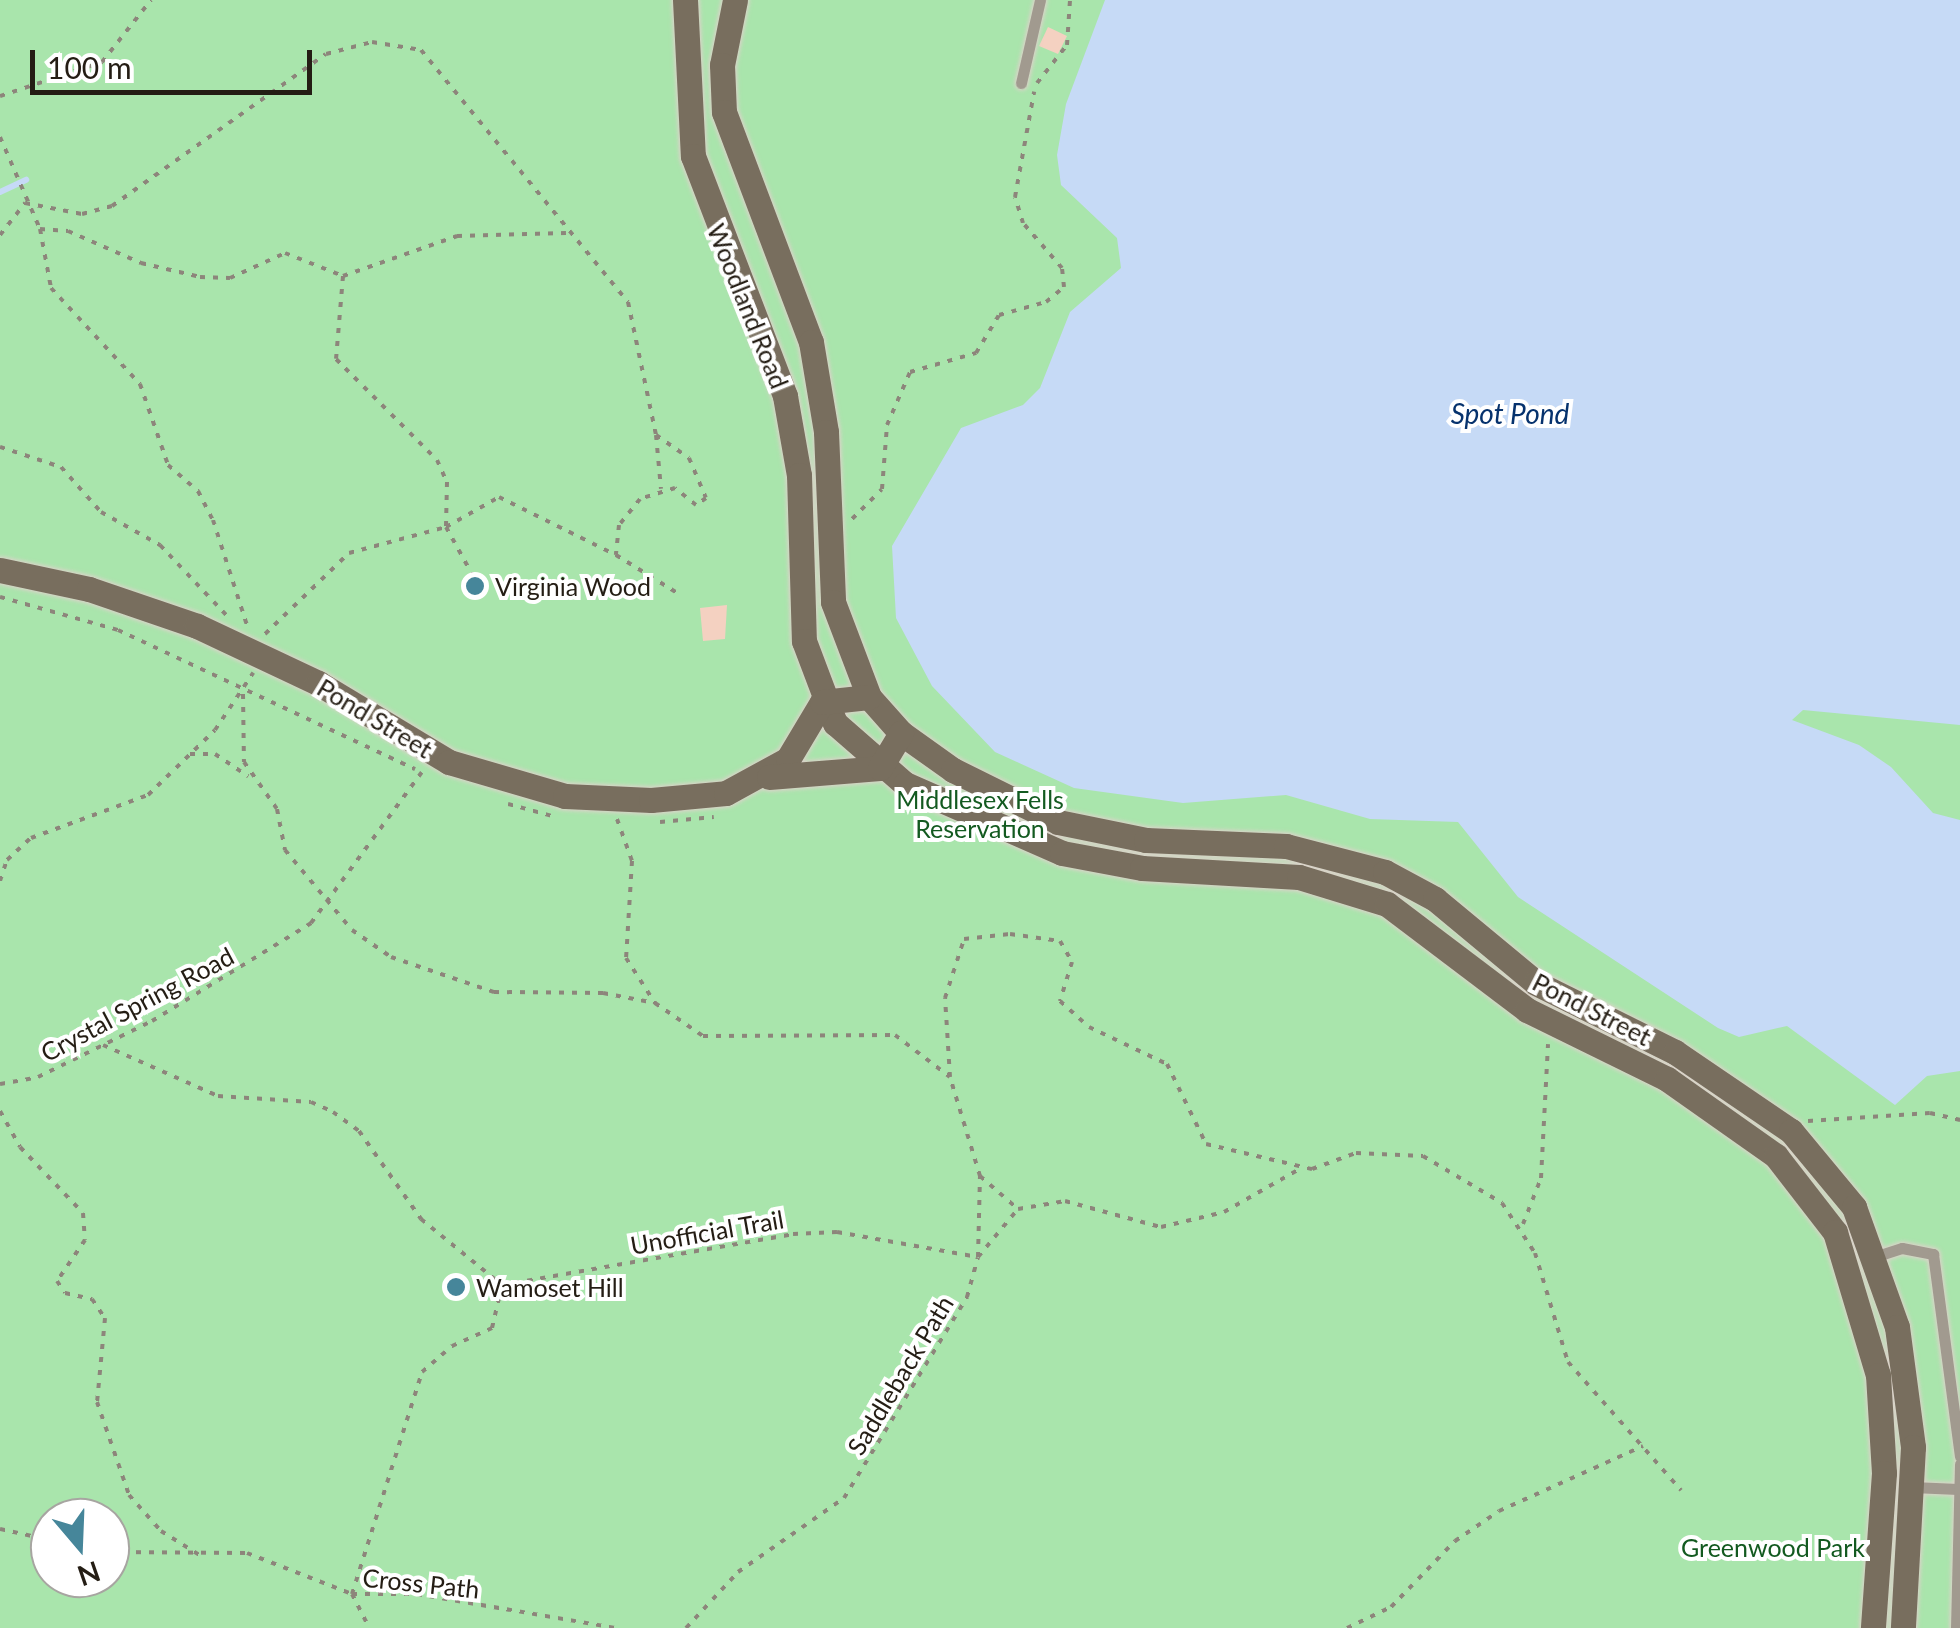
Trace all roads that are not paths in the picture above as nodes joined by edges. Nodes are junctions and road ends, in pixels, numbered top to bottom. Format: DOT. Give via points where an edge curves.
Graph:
graph roads {
  1 [pos="684,0"];
  2 [pos="735,0"];
  3 [pos="1040,0"];
  4 [pos="1022,83"];
  5 [pos="0,570"];
  6 [pos="870,696"];
  7 [pos="822,702"];
  8 [pos="901,733"];
  9 [pos="880,768"];
  10 [pos="759,779"];
  11 [pos="1876,1256"];
  12 [pos="1960,1456"];
  13 [pos="1960,1464"];
  14 [pos="1912,1486"];
  15 [pos="1958,1489"];
  16 [pos="1873,1628"];
  17 [pos="1903,1628"];
  18 [pos="1956,1628"];
  1 -- 7 [label="main road, Woodland Road" via="683,83 696,167 769,344 792,426 804,641"];
  2 -- 6 [label="main road, Woodland Road" via="722,65 724,112 812,342 826,432 836,617"];
  3 -- 4 [label="lane"];
  5 -- 10 [label="main road, Pond Street" via="120,598 248,648 434,754 513,786 586,798 699,798"];
  6 -- 7 [label="main road"];
  6 -- 8 [label="main road, Pond Street"];
  7 -- 9 [label="main road, Woodland Road"];
  7 -- 10 [label="main road, Pond Street" via="794,754"];
  8 -- 9 [label="main road"];
  8 -- 11 [label="main road, Pond Street" via="996,796 1068,825 1146,840 1286,846 1386,872 1435,900 1536,983 1675,1052 1791,1131 1841,1186"];
  9 -- 10 [label="main road, Pond Street"];
  9 -- 16 [label="main road, Pond Street" via="1013,836 1079,858 1277,874 1356,891 1425,927 1551,1025 1667,1079 1737,1124 1798,1178 1836,1232 1880,1394 1884,1473"];
  11 -- 12 [label="lane" via="1902,1248 1933,1254"];
  11 -- 14 [label="main road, Pond Street" via="1908,1383"];
  13 -- 15 [label="lane"];
  14 -- 15 [label="lane"];
  14 -- 17 [label="main road, Pond Street"];
  15 -- 18 [label="lane"];
}
